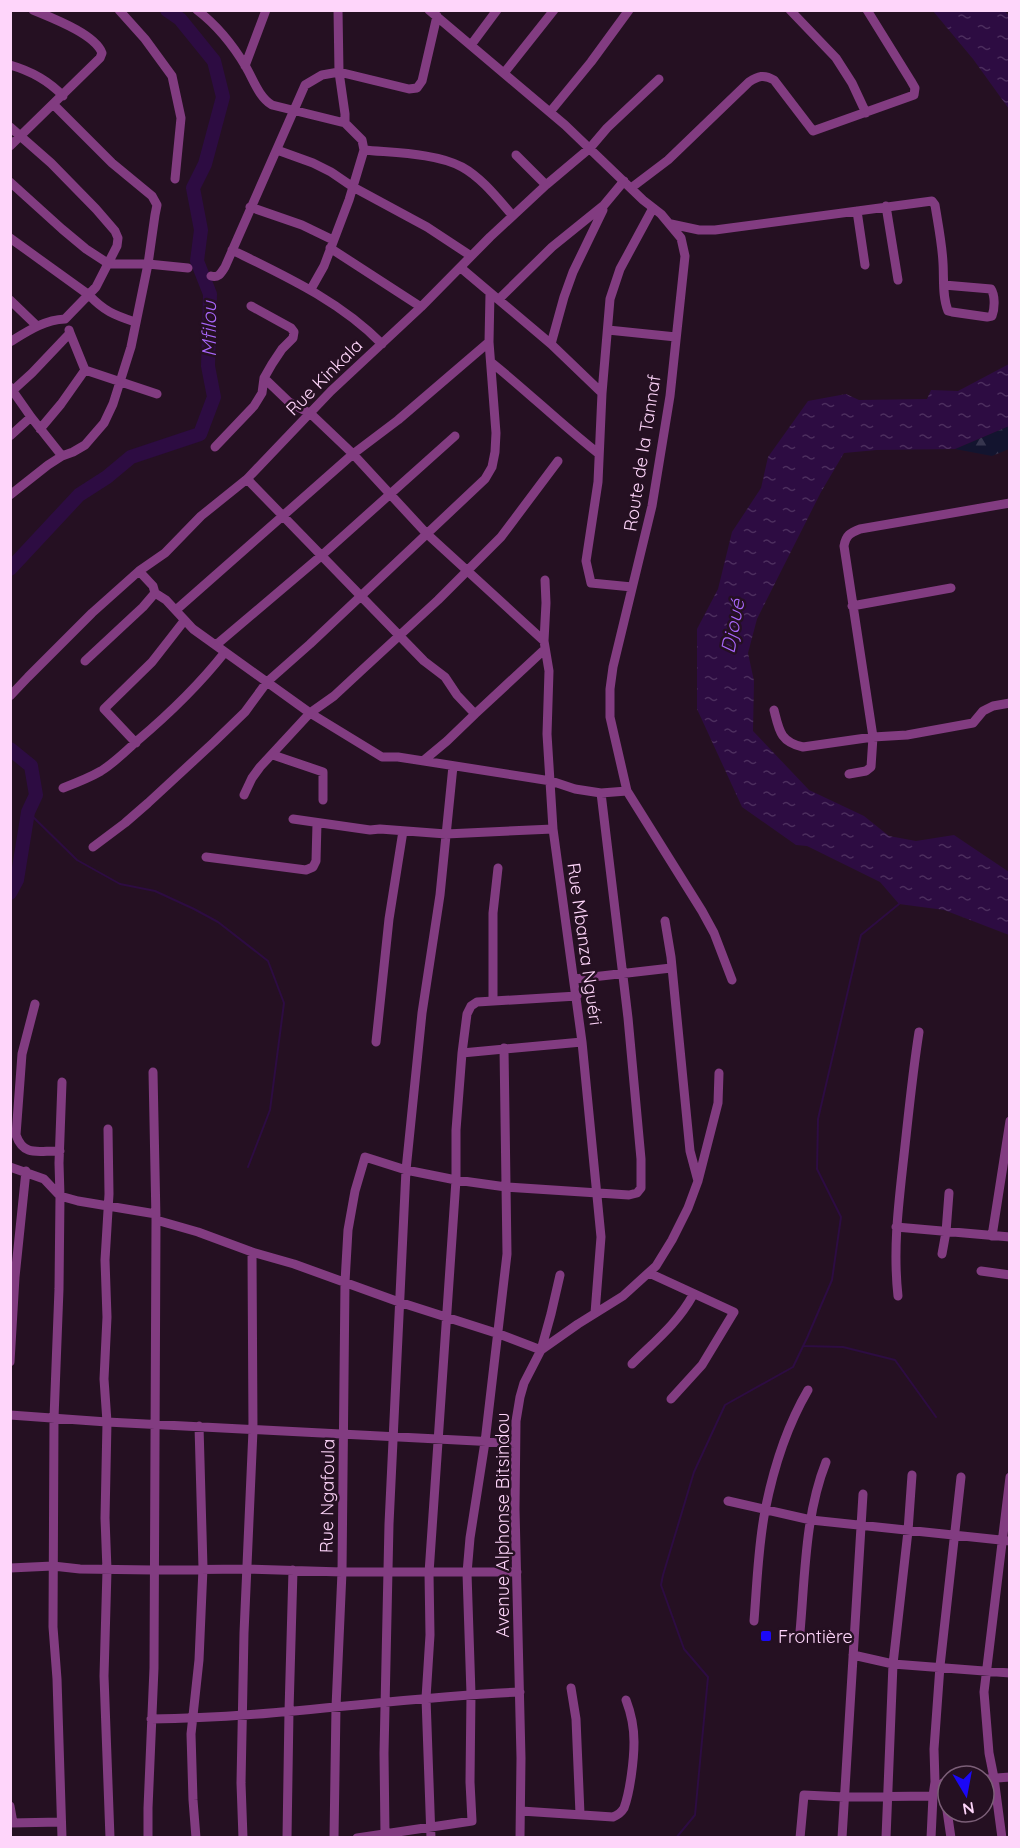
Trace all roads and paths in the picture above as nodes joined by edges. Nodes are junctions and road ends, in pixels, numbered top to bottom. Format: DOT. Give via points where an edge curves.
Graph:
graph roads {
  1 [pos="33,10"];
  2 [pos="119,10"];
  3 [pos="197,10"];
  4 [pos="266,10"];
  5 [pos="338,10"];
  6 [pos="497,10"];
  7 [pos="554,10"];
  8 [pos="629,10"];
  9 [pos="790,10"];
  10 [pos="867,10"];
  11 [pos="433,13"];
  12 [pos="471,45"];
  13 [pos="10,64"];
  14 [pos="245,66"];
  15 [pos="339,72"];
  16 [pos="504,73"];
  17 [pos="659,79"];
  18 [pos="63,96"];
  19 [pos="54,105"];
  20 [pos="293,109"];
  21 [pos="550,112"];
  22 [pos="866,114"];
  23 [pos="345,123"];
  24 [pos="10,127"];
  25 [pos="20,136"];
  26 [pos="10,146"];
  27 [pos="590,148"];
  28 [pos="277,150"];
  29 [pos="364,150"];
  30 [pos="516,155"];
  31 [pos="175,179"];
  32 [pos="10,182"];
  33 [pos="546,185"];
  34 [pos="627,185"];
  35 [pos="353,187"];
  36 [pos="604,205"];
  37 [pos="886,206"];
  38 [pos="250,207"];
  39 [pos="653,208"];
  40 [pos="857,211"];
  41 [pos="513,216"];
  42 [pos="671,224"];
  43 [pos="10,238"];
  44 [pos="332,244"];
  45 [pos="232,250"];
  46 [pos="471,256"];
  47 [pos="108,264"];
  48 [pos="148,264"];
  49 [pos="865,265"];
  50 [pos="461,267"];
  51 [pos="188,268"];
  52 [pos="211,276"];
  53 [pos="898,280"];
  54 [pos="944,285"];
  55 [pos="311,290"];
  56 [pos="490,292"];
  57 [pos="89,295"];
  58 [pos="499,299"];
  59 [pos="10,300"];
  60 [pos="251,306"];
  61 [pos="420,307"];
  62 [pos="65,319"];
  63 [pos="135,322"];
  64 [pos="37,326"];
  65 [pos="608,330"];
  66 [pos="70,333"];
  67 [pos="676,338"];
  68 [pos="10,342"];
  69 [pos="489,342"];
  70 [pos="382,344"];
  71 [pos="551,344"];
  72 [pos="492,363"];
  73 [pos="85,370"];
  74 [pos="264,378"];
  75 [pos="120,381"];
  76 [pos="11,390"];
  77 [pos="602,393"];
  78 [pos="157,394"];
  79 [pos="310,414"];
  80 [pos="31,417"];
  81 [pos="40,429"];
  82 [pos="10,436"];
  83 [pos="455,436"];
  84 [pos="216,447"];
  85 [pos="353,454"];
  86 [pos="599,454"];
  87 [pos="62,456"];
  88 [pos="558,461"];
  89 [pos="247,478"];
  90 [pos="390,494"];
  91 [pos="10,495"];
  92 [pos="1010,503"];
  93 [pos="284,516"];
  94 [pos="426,533"];
  95 [pos="321,556"];
  96 [pos="139,571"];
  97 [pos="467,571"];
  98 [pos="545,579"];
  99 [pos="632,587"];
  100 [pos="951,588"];
  101 [pos="155,593"];
  102 [pos="361,595"];
  103 [pos="852,606"];
  104 [pos="176,610"];
  105 [pos="184,621"];
  106 [pos="399,635"];
  107 [pos="216,645"];
  108 [pos="545,645"];
  109 [pos="225,652"];
  110 [pos="85,661"];
  111 [pos="267,682"];
  112 [pos="10,696"];
  113 [pos="1010,703"];
  114 [pos="774,710"];
  115 [pos="310,713"];
  116 [pos="475,714"];
  117 [pos="873,737"];
  118 [pos="136,742"];
  119 [pos="273,755"];
  120 [pos="423,761"];
  121 [pos="453,766"];
  122 [pos="849,774"];
  123 [pos="551,782"];
  124 [pos="63,788"];
  125 [pos="627,791"];
  126 [pos="601,793"];
  127 [pos="244,795"];
  128 [pos="323,800"];
  129 [pos="293,819"];
  130 [pos="317,823"];
  131 [pos="553,829"];
  132 [pos="403,831"];
  133 [pos="446,834"];
  134 [pos="93,847"];
  135 [pos="206,857"];
  136 [pos="498,868"];
  137 [pos="665,921"];
  138 [pos="671,968"];
  139 [pos="622,974"];
  140 [pos="575,979"];
  141 [pos="732,980"];
  142 [pos="577,996"];
  143 [pos="493,1001"];
  144 [pos="34,1004"];
  145 [pos="919,1032"];
  146 [pos="376,1042"];
  147 [pos="582,1042"];
  148 [pos="504,1048"];
  149 [pos="462,1053"];
  150 [pos="153,1072"];
  151 [pos="719,1073"];
  152 [pos="62,1082"];
  153 [pos="1010,1121"];
  154 [pos="108,1129"];
  155 [pos="60,1151"];
  156 [pos="10,1167"];
  157 [pos="406,1170"];
  158 [pos="26,1172"];
  159 [pos="456,1180"];
  160 [pos="698,1181"];
  161 [pos="506,1187"];
  162 [pos="597,1193"];
  163 [pos="949,1193"];
  164 [pos="60,1196"];
  165 [pos="109,1206"];
  166 [pos="156,1217"];
  167 [pos="896,1227"];
  168 [pos="946,1232"];
  169 [pos="992,1236"];
  170 [pos="1010,1238"];
  171 [pos="252,1252"];
  172 [pos="942,1254"];
  173 [pos="981,1272"];
  174 [pos="649,1273"];
  175 [pos="560,1275"];
  176 [pos="1010,1275"];
  177 [pos="345,1282"];
  178 [pos="693,1295"];
  179 [pos="898,1296"];
  180 [pos="399,1302"];
  181 [pos="595,1313"];
  182 [pos="446,1317"];
  183 [pos="499,1334"];
  184 [pos="541,1350"];
  185 [pos="10,1362"];
  186 [pos="632,1364"];
  187 [pos="808,1390"];
  188 [pos="671,1399"];
  189 [pos="10,1415"];
  190 [pos="54,1418"];
  191 [pos="106,1422"];
  192 [pos="154,1424"];
  193 [pos="199,1426"];
  194 [pos="253,1430"];
  195 [pos="345,1433"];
  196 [pos="393,1436"];
  197 [pos="439,1438"];
  198 [pos="485,1442"];
  199 [pos="515,1443"];
  200 [pos="826,1462"];
  201 [pos="912,1475"];
  202 [pos="962,1477"];
  203 [pos="1010,1477"];
  204 [pos="863,1494"];
  205 [pos="728,1501"];
  206 [pos="765,1510"];
  207 [pos="811,1520"];
  208 [pos="861,1525"];
  209 [pos="908,1531"];
  210 [pos="955,1535"];
  211 [pos="1006,1540"];
  212 [pos="53,1566"];
  213 [pos="10,1568"];
  214 [pos="203,1568"];
  215 [pos="247,1569"];
  216 [pos="107,1570"];
  217 [pos="153,1570"];
  218 [pos="293,1570"];
  219 [pos="342,1572"];
  220 [pos="389,1572"];
  221 [pos="517,1572"];
  222 [pos="429,1573"];
  223 [pos="467,1573"];
  224 [pos="754,1621"];
  225 [pos="800,1632"];
  226 [pos="853,1655"];
  227 [pos="893,1664"];
  228 [pos="940,1666"];
  229 [pos="986,1670"];
  230 [pos="1010,1672"];
  231 [pos="571,1688"];
  232 [pos="520,1692"];
  233 [pos="471,1694"];
  234 [pos="426,1698"];
  235 [pos="626,1700"];
  236 [pos="385,1702"];
  237 [pos="336,1707"];
  238 [pos="289,1711"];
  239 [pos="243,1716"];
  240 [pos="152,1719"];
  241 [pos="192,1719"];
  242 [pos="938,1764"];
  243 [pos="988,1764"];
  244 [pos="936,1792"];
  245 [pos="887,1796"];
  246 [pos="933,1796"];
  247 [pos="844,1797"];
  248 [pos="10,1806"];
  249 [pos="521,1811"];
  250 [pos="996,1811"];
  251 [pos="580,1814"];
  252 [pos="61,1822"];
  253 [pos="12,1823"];
  254 [pos="430,1827"];
  255 [pos="385,1834"];
  256 [pos="359,1837"];
  257 [pos="62,1838"];
  258 [pos="110,1838"];
  259 [pos="148,1838"];
  260 [pos="196,1838"];
  261 [pos="243,1838"];
  262 [pos="287,1838"];
  263 [pos="334,1838"];
  264 [pos="431,1838"];
  265 [pos="520,1838"];
  266 [pos="800,1838"];
  267 [pos="842,1838"];
  268 [pos="886,1838"];
  269 [pos="931,1838"];
  270 [pos="1002,1838"];
  1 -- 18 [label="street" via="100,47 100,58"];
  2 -- 31 [label="street" via="172,76 181,118"];
  3 -- 14 [label="street" via="227,38"];
  4 -- 14 [label="street"];
  5 -- 15 [label="street"];
  6 -- 12 [label="street"];
  7 -- 16 [label="street"];
  8 -- 21 [label="street"];
  9 -- 22 [label="street" via="836,58"];
  10 -- 22 [label="street" via="915,93"];
  11 -- 12 [label="street, Route de la Tannaf"];
  11 -- 15 [label="street" via="422,81 417,88"];
  12 -- 16 [label="street, Route de la Tannaf"];
  13 -- 18 [label="street" via="44,79"];
  14 -- 20 [label="street" via="263,100"];
  15 -- 20 [label="street" via="322,75 305,85"];
  15 -- 23 [label="street"];
  16 -- 21 [label="street, Route de la Tannaf"];
  17 -- 27 [label="street, Rue Kinkala"];
  18 -- 19 [label="street"];
  19 -- 25 [label="street"];
  19 -- 48 [label="street" via="112,164 152,196 156,205"];
  20 -- 23 [label="street"];
  20 -- 28 [label="street"];
  21 -- 27 [label="street, Route de la Tannaf"];
  22 -- 34 [label="street" via="813,131 774,80 759,76 668,160"];
  23 -- 29 [label="street" via="362,141"];
  24 -- 25 [label="street"];
  25 -- 26 [label="street"];
  25 -- 47 [label="street" via="115,231 117,246"];
  27 -- 33 [label="street, Rue Kinkala"];
  27 -- 34 [label="street, Route de la Tannaf"];
  28 -- 35 [label="street" via="313,163"];
  28 -- 38 [label="street"];
  29 -- 35 [label="street"];
  29 -- 41 [label="street" via="430,158 464,168"];
  30 -- 33 [label="street"];
  32 -- 47 [label="street"];
  33 -- 41 [label="street, Rue Kinkala"];
  34 -- 36 [label="street"];
  34 -- 39 [label="street, Route de la Tannaf"];
  35 -- 44 [label="street"];
  35 -- 46 [label="street"];
  36 -- 58 [label="street" via="552,247"];
  36 -- 71 [label="street" via="573,272"];
  37 -- 40 [label="street"];
  37 -- 53 [label="street"];
  37 -- 54 [label="street" via="927,201 935,205"];
  38 -- 44 [label="street" via="302,225"];
  38 -- 45 [label="street"];
  39 -- 42 [label="street, Route de la Tannaf"];
  39 -- 65 [label="street" via="620,269 610,299"];
  40 -- 42 [label="street" via="715,230"];
  40 -- 49 [label="street"];
  41 -- 46 [label="street, Rue Kinkala"];
  42 -- 67 [label="street, Route de la Tannaf" via="681,238 685,256"];
  43 -- 57 [label="street"];
  44 -- 55 [label="street"];
  44 -- 61 [label="street"];
  45 -- 52 [label="street" via="221,274"];
  45 -- 55 [label="street"];
  46 -- 50 [label="street, Rue Kinkala"];
  47 -- 48 [label="street"];
  47 -- 57 [label="street"];
  48 -- 51 [label="street"];
  48 -- 63 [label="street"];
  50 -- 56 [label="street"];
  50 -- 61 [label="street, Rue Kinkala"];
  54 -- 54 [label="street" via="948,311 992,316 991,288"];
  55 -- 70 [label="street" via="354,318"];
  56 -- 58 [label="street"];
  56 -- 69 [label="street"];
  57 -- 62 [label="street"];
  57 -- 63 [label="street" via="111,314"];
  58 -- 71 [label="street"];
  59 -- 64 [label="street"];
  60 -- 74 [label="street" via="294,332"];
  61 -- 70 [label="street, Rue Kinkala"];
  62 -- 64 [label="street"];
  62 -- 66 [label="street"];
  63 -- 75 [label="street"];
  64 -- 68 [label="street"];
  65 -- 67 [label="street"];
  65 -- 77 [label="street"];
  66 -- 73 [label="street"];
  66 -- 76 [label="street"];
  67 -- 99 [label="street, Route de la Tannaf" via="652,506"];
  69 -- 72 [label="street"];
  69 -- 85 [label="street"];
  70 -- 79 [label="street, Rue Kinkala"];
  71 -- 77 [label="street"];
  72 -- 86 [label="street"];
  72 -- 94 [label="street" via="496,433 492,467 485,479"];
  73 -- 75 [label="street"];
  73 -- 81 [label="street"];
  74 -- 79 [label="street" via="288,402"];
  74 -- 84 [label="street" via="262,393 254,406"];
  75 -- 78 [label="street"];
  75 -- 87 [label="street" via="104,423 85,445"];
  76 -- 80 [label="street"];
  77 -- 86 [label="street"];
  79 -- 85 [label="street"];
  79 -- 89 [label="street, Rue Kinkala"];
  80 -- 81 [label="street"];
  80 -- 82 [label="street"];
  81 -- 87 [label="street"];
  83 -- 90 [label="street"];
  85 -- 90 [label="street"];
  85 -- 93 [label="street"];
  86 -- 99 [label="street" via="586,561 591,583"];
  87 -- 91 [label="street"];
  88 -- 97 [label="street" via="501,537"];
  89 -- 93 [label="street"];
  89 -- 96 [label="street, Rue Kinkala" via="201,516 165,553"];
  90 -- 94 [label="street"];
  90 -- 95 [label="street"];
  92 -- 103 [label="street" via="850,533 844,546"];
  93 -- 95 [label="street"];
  93 -- 104 [label="street"];
  94 -- 97 [label="street"];
  94 -- 102 [label="street"];
  95 -- 102 [label="street"];
  95 -- 107 [label="street"];
  96 -- 101 [label="street"];
  96 -- 112 [label="street, Rue Kinkala"];
  97 -- 106 [label="street"];
  97 -- 108 [label="street"];
  98 -- 108 [label="street, Rue Mbanza Nguéri"];
  99 -- 125 [label="street, Route de la Tannaf" via="610,689 610,717"];
  100 -- 103 [label="street"];
  101 -- 104 [label="street"];
  101 -- 110 [label="street"];
  102 -- 106 [label="street"];
  102 -- 111 [label="street"];
  103 -- 117 [label="street"];
  104 -- 105 [label="street"];
  105 -- 107 [label="street"];
  105 -- 118 [label="street" via="152,662 104,709"];
  106 -- 115 [label="street" via="334,696"];
  106 -- 116 [label="street" via="445,677"];
  107 -- 109 [label="street"];
  108 -- 116 [label="street"];
  108 -- 123 [label="street, Rue Mbanza Nguéri"];
  109 -- 111 [label="street"];
  109 -- 118 [label="street" via="159,724"];
  111 -- 115 [label="street"];
  111 -- 134 [label="street" via="244,712 207,748 126,823"];
  113 -- 117 [label="street" via="983,711 973,723"];
  114 -- 117 [label="street" via="778,728 792,745 803,747"];
  115 -- 119 [label="street"];
  115 -- 120 [label="street" via="382,757"];
  116 -- 120 [label="street"];
  117 -- 122 [label="street" via="871,767"];
  118 -- 124 [label="street" via="103,770"];
  119 -- 127 [label="street" via="252,778"];
  119 -- 128 [label="street" via="323,772"];
  120 -- 121 [label="street"];
  121 -- 123 [label="street"];
  121 -- 133 [label="street"];
  123 -- 126 [label="street"];
  123 -- 131 [label="street, Rue Mbanza Nguéri"];
  125 -- 126 [label="street"];
  125 -- 141 [label="street, Route de la Tannaf" via="702,910"];
  126 -- 139 [label="street"];
  129 -- 130 [label="street"];
  130 -- 132 [label="street"];
  130 -- 135 [label="street" via="315,861 306,870"];
  131 -- 133 [label="street"];
  131 -- 140 [label="street, Rue Mbanza Nguéri"];
  132 -- 133 [label="street"];
  132 -- 146 [label="street"];
  133 -- 157 [label="street"];
  136 -- 143 [label="street" via="493,913"];
  137 -- 138 [label="street"];
  138 -- 139 [label="street"];
  138 -- 160 [label="street" via="690,1151"];
  139 -- 140 [label="street"];
  139 -- 162 [label="street" via="641,1188 629,1195"];
  140 -- 142 [label="street, Rue Mbanza Nguéri"];
  142 -- 143 [label="street"];
  142 -- 147 [label="street, Rue Mbanza Nguéri"];
  143 -- 149 [label="street" via="471,1006"];
  144 -- 155 [label="street" via="22,1054 16,1135 26,1150"];
  145 -- 167 [label="street"];
  147 -- 148 [label="street"];
  147 -- 162 [label="street, Rue Mbanza Nguéri"];
  148 -- 149 [label="street"];
  148 -- 161 [label="street"];
  149 -- 159 [label="street"];
  150 -- 166 [label="street"];
  151 -- 160 [label="street, Avenue Alphonse Bitsindou" via="718,1103"];
  152 -- 155 [label="street"];
  153 -- 169 [label="street"];
  154 -- 165 [label="street"];
  155 -- 164 [label="street"];
  156 -- 158 [label="street"];
  157 -- 159 [label="street"];
  157 -- 177 [label="street, Rue Ngafoula" via="364,1157 348,1230"];
  157 -- 180 [label="street"];
  158 -- 164 [label="street" via="44,1179"];
  158 -- 185 [label="street"];
  159 -- 161 [label="street"];
  159 -- 182 [label="street"];
  160 -- 174 [label="street, Avenue Alphonse Bitsindou" via="672,1240"];
  161 -- 162 [label="street"];
  161 -- 183 [label="street" via="507,1254"];
  162 -- 181 [label="street, Rue Mbanza Nguéri" via="601,1237"];
  163 -- 168 [label="street"];
  164 -- 165 [label="street"];
  164 -- 190 [label="street"];
  165 -- 166 [label="street"];
  165 -- 191 [label="street" via="105,1260"];
  166 -- 171 [label="street"];
  166 -- 192 [label="street"];
  167 -- 168 [label="street"];
  167 -- 179 [label="street"];
  168 -- 169 [label="street"];
  168 -- 172 [label="street"];
  169 -- 170 [label="street"];
  171 -- 177 [label="street"];
  171 -- 194 [label="street"];
  173 -- 176 [label="street"];
  174 -- 178 [label="street"];
  174 -- 181 [label="street, Avenue Alphonse Bitsindou" via="623,1296"];
  175 -- 184 [label="street"];
  177 -- 180 [label="street"];
  177 -- 195 [label="street, Rue Ngafoula"];
  178 -- 186 [label="street" via="668,1330"];
  178 -- 188 [label="street" via="734,1312 702,1365"];
  180 -- 182 [label="street"];
  180 -- 196 [label="street"];
  181 -- 184 [label="street, Avenue Alphonse Bitsindou"];
  182 -- 183 [label="street"];
  182 -- 197 [label="street"];
  183 -- 184 [label="street"];
  183 -- 198 [label="street"];
  184 -- 199 [label="street, Avenue Alphonse Bitsindou" via="520,1397"];
  187 -- 206 [label="street" via="795,1411"];
  189 -- 190 [label="street"];
  190 -- 191 [label="street"];
  190 -- 212 [label="street"];
  191 -- 192 [label="street"];
  191 -- 216 [label="street"];
  192 -- 193 [label="street"];
  192 -- 217 [label="street"];
  193 -- 194 [label="street"];
  193 -- 214 [label="street"];
  194 -- 195 [label="street"];
  194 -- 215 [label="street"];
  195 -- 196 [label="street"];
  195 -- 219 [label="street, Rue Ngafoula"];
  196 -- 197 [label="street"];
  196 -- 220 [label="street"];
  197 -- 198 [label="street"];
  197 -- 222 [label="street"];
  198 -- 199 [label="street"];
  198 -- 223 [label="street"];
  199 -- 221 [label="street, Avenue Alphonse Bitsindou"];
  200 -- 207 [label="street"];
  201 -- 209 [label="street"];
  202 -- 210 [label="street"];
  203 -- 211 [label="street"];
  204 -- 208 [label="street"];
  205 -- 206 [label="street"];
  206 -- 207 [label="street"];
  206 -- 224 [label="street"];
  207 -- 208 [label="street"];
  207 -- 225 [label="street"];
  208 -- 209 [label="street"];
  208 -- 226 [label="street"];
  209 -- 210 [label="street"];
  209 -- 227 [label="street"];
  210 -- 211 [label="street"];
  210 -- 228 [label="street"];
  211 -- 229 [label="street"];
  212 -- 213 [label="street"];
  212 -- 216 [label="street"];
  212 -- 252 [label="street"];
  214 -- 215 [label="street"];
  214 -- 217 [label="street"];
  214 -- 241 [label="street"];
  215 -- 218 [label="street"];
  215 -- 239 [label="street"];
  216 -- 217 [label="street"];
  216 -- 258 [label="street" via="104,1676"];
  217 -- 240 [label="street"];
  218 -- 219 [label="street"];
  218 -- 238 [label="street"];
  219 -- 220 [label="street"];
  219 -- 237 [label="street, Rue Ngafoula"];
  220 -- 222 [label="street"];
  220 -- 236 [label="street"];
  221 -- 223 [label="street"];
  221 -- 232 [label="street, Avenue Alphonse Bitsindou"];
  222 -- 223 [label="street"];
  222 -- 234 [label="street"];
  223 -- 233 [label="street"];
  226 -- 227 [label="street"];
  226 -- 247 [label="street"];
  227 -- 228 [label="street"];
  227 -- 245 [label="street"];
  228 -- 229 [label="street"];
  228 -- 242 [label="street" via="934,1749"];
  229 -- 230 [label="street"];
  229 -- 243 [label="street"];
  231 -- 251 [label="street"];
  232 -- 233 [label="street"];
  232 -- 249 [label="street, Avenue Alphonse Bitsindou"];
  233 -- 234 [label="street"];
  233 -- 254 [label="street" via="472,1821"];
  234 -- 236 [label="street"];
  234 -- 254 [label="street"];
  235 -- 251 [label="street" via="634,1744 623,1809 613,1817"];
  236 -- 237 [label="street"];
  236 -- 255 [label="street"];
  237 -- 238 [label="street"];
  237 -- 263 [label="street, Rue Ngafoula"];
  238 -- 239 [label="street"];
  238 -- 262 [label="street"];
  239 -- 241 [label="street"];
  239 -- 261 [label="street"];
  240 -- 241 [label="street"];
  240 -- 259 [label="street"];
  241 -- 260 [label="street"];
  244 -- 246 [label="street"];
  245 -- 246 [label="street"];
  245 -- 247 [label="street"];
  245 -- 268 [label="street"];
  246 -- 269 [label="street"];
  247 -- 266 [label="street" via="804,1795"];
  247 -- 267 [label="street"];
  248 -- 253 [label="street"];
  249 -- 251 [label="street"];
  249 -- 265 [label="street, Avenue Alphonse Bitsindou"];
  250 -- 270 [label="street"];
  252 -- 253 [label="street"];
  252 -- 257 [label="street"];
  254 -- 255 [label="street"];
  254 -- 264 [label="street"];
  255 -- 256 [label="street"];
}
